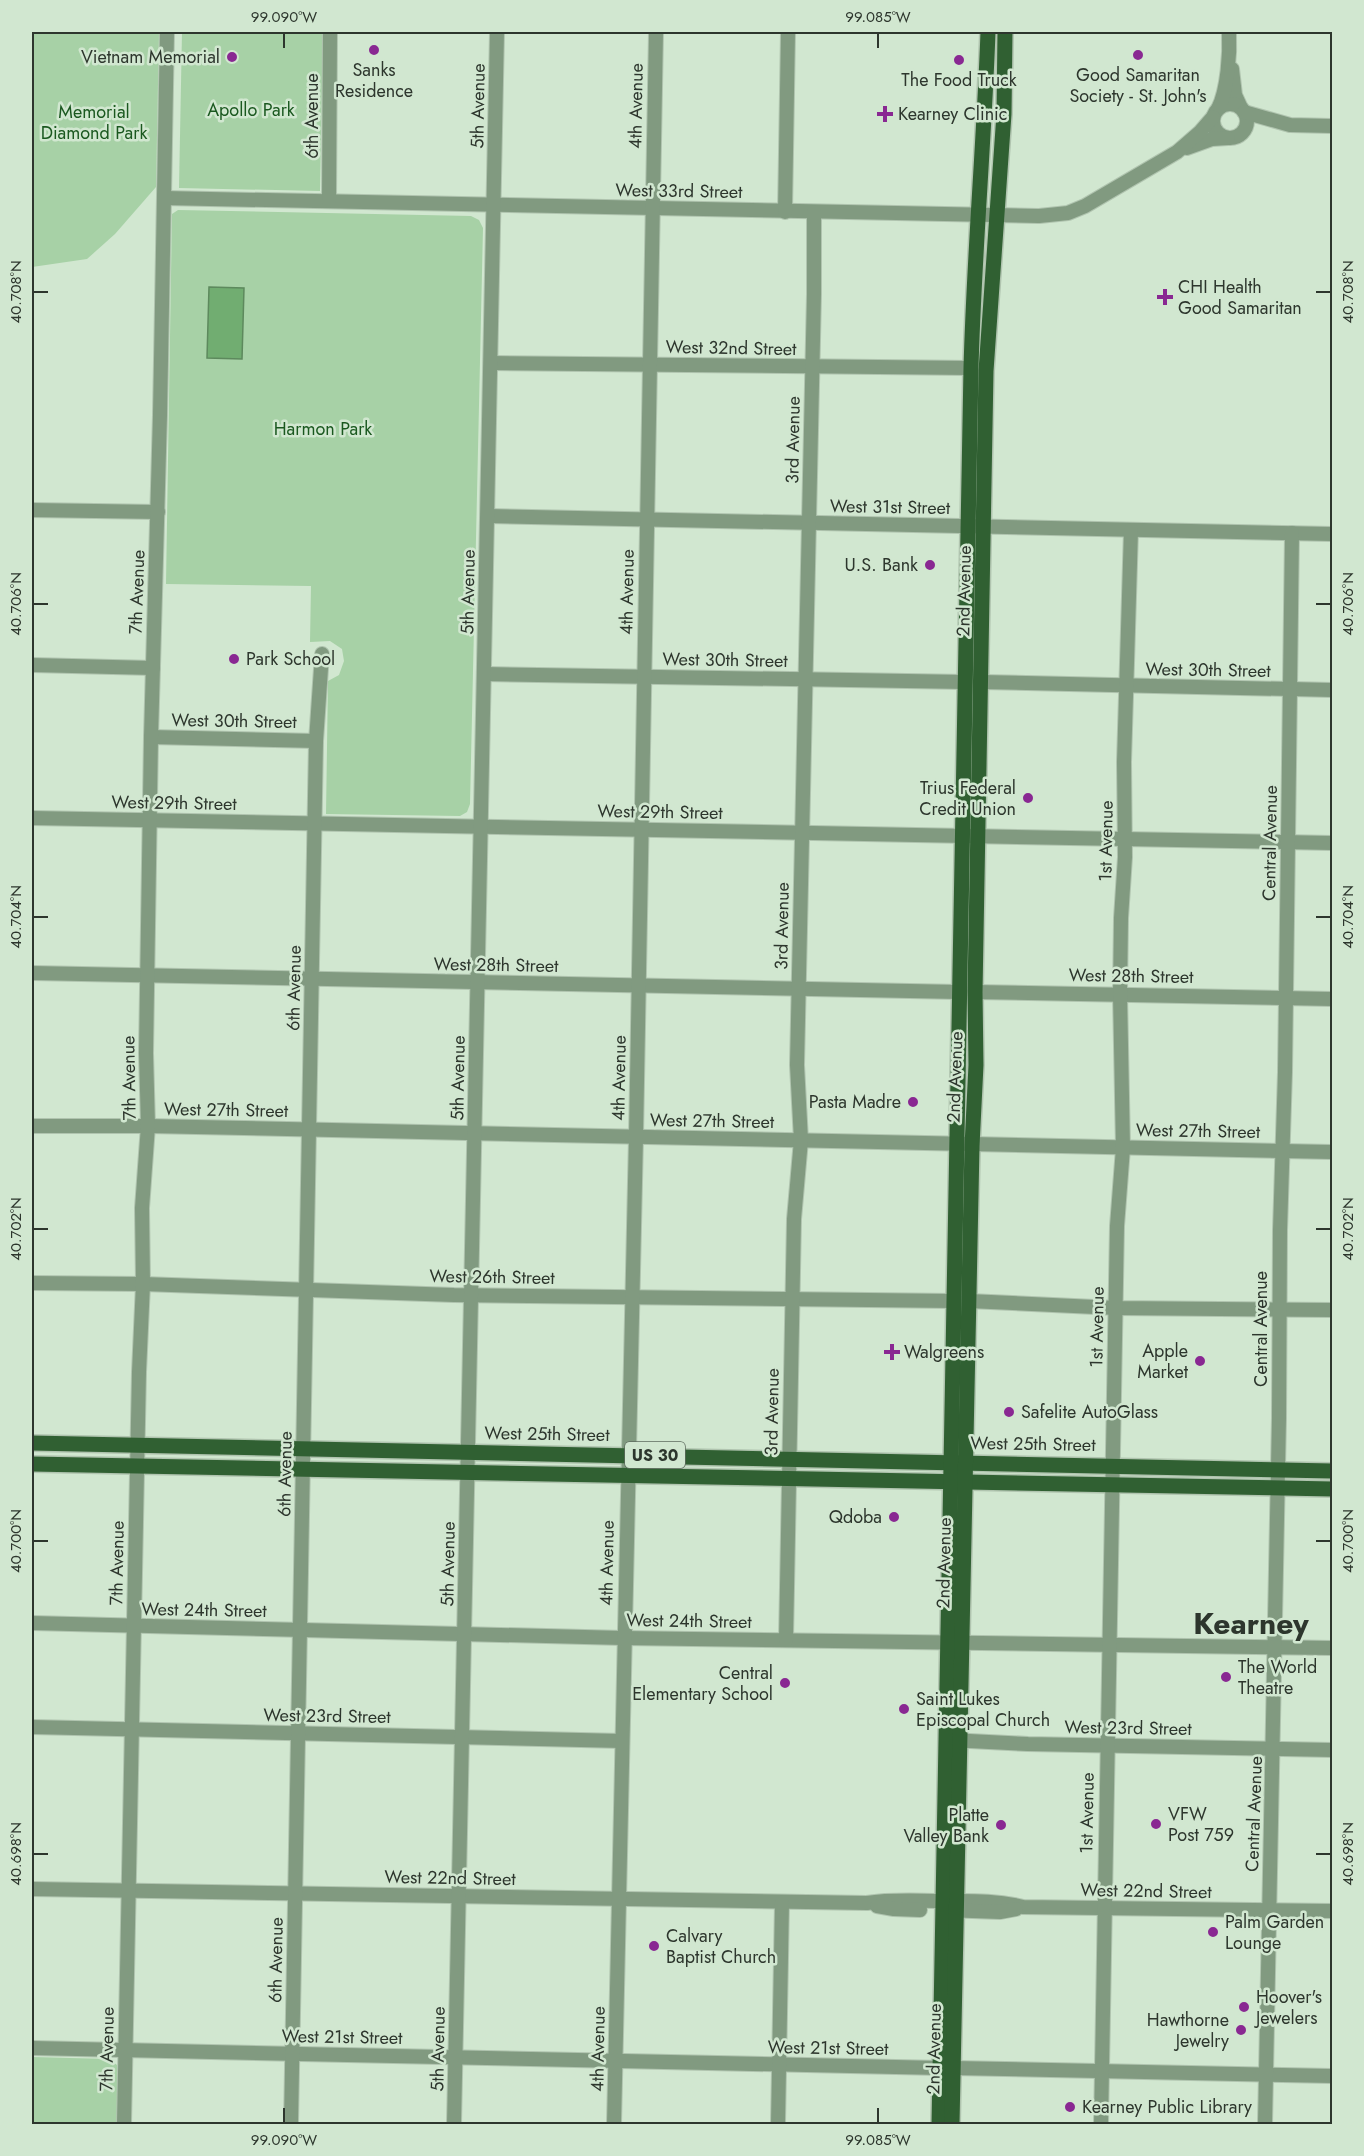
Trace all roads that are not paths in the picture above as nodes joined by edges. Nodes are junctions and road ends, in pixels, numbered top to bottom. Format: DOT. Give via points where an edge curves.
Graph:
graph roads {
  1 [pos="168,32"];
  2 [pos="330,32"];
  3 [pos="498,32"];
  4 [pos="656,32"];
  5 [pos="788,32"];
  6 [pos="988,32"];
  7 [pos="1005,32"];
  8 [pos="1229,32"];
  9 [pos="1230,61"];
  10 [pos="1243,110"];
  11 [pos="1216,113"];
  12 [pos="1290,125"];
  13 [pos="1332,126"];
  14 [pos="1235,135"];
  15 [pos="1177,152"];
  16 [pos="164,198"];
  17 [pos="329,201"];
  18 [pos="494,205"];
  19 [pos="652,209"];
  20 [pos="785,212"];
  21 [pos="814,212"];
  22 [pos="979,216"];
  23 [pos="997,216"];
  24 [pos="491,363"];
  25 [pos="649,365"];
  26 [pos="813,367"];
  27 [pos="971,368"];
  28 [pos="32,510"];
  29 [pos="158,512"];
  30 [pos="488,516"];
  31 [pos="647,519"];
  32 [pos="809,523"];
  33 [pos="968,526"];
  34 [pos="985,527"];
  35 [pos="1131,530"];
  36 [pos="1292,533"];
  37 [pos="1332,534"];
  38 [pos="322,654"];
  39 [pos="32,665"];
  40 [pos="153,669"];
  41 [pos="485,674"];
  42 [pos="644,676"];
  43 [pos="805,679"];
  44 [pos="965,682"];
  45 [pos="982,682"];
  46 [pos="1127,686"];
  47 [pos="1290,689"];
  48 [pos="1332,690"];
  49 [pos="151,737"];
  50 [pos="316,741"];
  51 [pos="32,818"];
  52 [pos="150,820"];
  53 [pos="316,824"];
  54 [pos="480,826"];
  55 [pos="641,830"];
  56 [pos="802,833"];
  57 [pos="962,836"];
  58 [pos="979,836"];
  59 [pos="1125,839"];
  60 [pos="1288,842"];
  61 [pos="1332,843"];
  62 [pos="32,973"];
  63 [pos="147,976"];
  64 [pos="313,979"];
  65 [pos="478,982"];
  66 [pos="638,985"];
  67 [pos="798,989"];
  68 [pos="959,992"];
  69 [pos="975,992"];
  70 [pos="1120,994"];
  71 [pos="1285,998"];
  72 [pos="1332,999"];
  73 [pos="32,1126"];
  74 [pos="148,1126"];
  75 [pos="309,1131"];
  76 [pos="475,1135"];
  77 [pos="636,1137"];
  78 [pos="801,1140"];
  79 [pos="956,1145"];
  80 [pos="972,1146"];
  81 [pos="1123,1148"];
  82 [pos="1284,1152"];
  83 [pos="1332,1152"];
  84 [pos="32,1283"];
  85 [pos="143,1284"];
  86 [pos="307,1290"];
  87 [pos="472,1295"];
  88 [pos="632,1297"];
  89 [pos="792,1299"];
  90 [pos="953,1301"];
  91 [pos="969,1301"];
  92 [pos="1116,1308"];
  93 [pos="1279,1309"];
  94 [pos="1332,1310"];
  95 [pos="35,1444"];
  96 [pos="138,1444"];
  97 [pos="304,1448"];
  98 [pos="468,1452"];
  99 [pos="628,1455"];
  100 [pos="790,1458"];
  101 [pos="950,1462"];
  102 [pos="966,1462"];
  103 [pos="32,1464"];
  104 [pos="1112,1465"];
  105 [pos="137,1466"];
  106 [pos="303,1470"];
  107 [pos="1278,1470"];
  108 [pos="1332,1471"];
  109 [pos="468,1473"];
  110 [pos="627,1476"];
  111 [pos="789,1479"];
  112 [pos="950,1481"];
  113 [pos="965,1482"];
  114 [pos="1112,1484"];
  115 [pos="1278,1488"];
  116 [pos="1332,1489"];
  117 [pos="32,1623"];
  118 [pos="134,1627"];
  119 [pos="300,1631"];
  120 [pos="465,1635"];
  121 [pos="623,1638"];
  122 [pos="786,1640"];
  123 [pos="955,1643"];
  124 [pos="1108,1645"];
  125 [pos="1275,1647"];
  126 [pos="1332,1648"];
  127 [pos="32,1727"];
  128 [pos="132,1730"];
  129 [pos="298,1733"];
  130 [pos="462,1737"];
  131 [pos="953,1740"];
  132 [pos="622,1741"];
  133 [pos="1106,1746"];
  134 [pos="1274,1749"];
  135 [pos="1332,1750"];
  136 [pos="32,1889"];
  137 [pos="128,1890"];
  138 [pos="295,1893"];
  139 [pos="459,1896"];
  140 [pos="619,1899"];
  141 [pos="782,1902"];
  142 [pos="949,1906"];
  143 [pos="1104,1909"];
  144 [pos="1269,1910"];
  145 [pos="1332,1911"];
  146 [pos="32,2048"];
  147 [pos="125,2050"];
  148 [pos="292,2054"];
  149 [pos="456,2058"];
  150 [pos="616,2061"];
  151 [pos="778,2065"];
  152 [pos="946,2068"];
  153 [pos="1102,2072"];
  154 [pos="1266,2075"];
  155 [pos="1332,2076"];
  156 [pos="946,2103"];
  157 [pos="124,2124"];
  158 [pos="291,2124"];
  159 [pos="454,2124"];
  160 [pos="614,2124"];
  161 [pos="778,2124"];
  162 [pos="939,2124"];
  163 [pos="952,2124"];
  164 [pos="1101,2124"];
  165 [pos="1265,2124"];
  1 -- 16 [label="street, 7th Avenue"];
  2 -- 17 [label="street, 6th Avenue"];
  3 -- 18 [label="street, 5th Avenue"];
  4 -- 19 [label="street, 4th Avenue"];
  5 -- 20 [label="street"];
  6 -- 22 [label="main road, 2nd Avenue"];
  7 -- 23 [label="main road, 2nd Avenue"];
  8 -- 9 [label="street"];
  9 -- 10 [label="street" via="1235,95"];
  9 -- 11 [label="street" via="1224,96"];
  10 -- 11 [label="street" via="1228,104"];
  10 -- 12 [label="street"];
  10 -- 14 [label="street" via="1247,121"];
  11 -- 14 [label="street" via="1216,131"];
  11 -- 15 [label="street, West 33rd Street"];
  12 -- 13 [label="street"];
  12 -- 14 [label="street, West 33rd Street"];
  14 -- 15 [label="street, West 33rd Street"];
  15 -- 23 [label="street, West 33rd Street" via="1068,213"];
  16 -- 17 [label="street, West 33rd Street"];
  16 -- 29 [label="street, 7th Avenue"];
  17 -- 18 [label="street, West 33rd Street"];
  18 -- 19 [label="street, West 33rd Street"];
  18 -- 24 [label="street, 5th Avenue"];
  19 -- 20 [label="street, West 33rd Street"];
  19 -- 25 [label="street, 4th Avenue"];
  20 -- 21 [label="street, West 33rd Street"];
  21 -- 22 [label="street, West 33rd Street"];
  21 -- 26 [label="street, 3rd Avenue"];
  22 -- 23 [label="street, West 33rd Street"];
  22 -- 27 [label="main road, 2nd Avenue"];
  23 -- 34 [label="main road, 2nd Avenue" via="986,371"];
  24 -- 25 [label="street, West 32nd Street"];
  24 -- 30 [label="street, 5th Avenue"];
  25 -- 26 [label="street, West 32nd Street"];
  25 -- 31 [label="street, 4th Avenue"];
  26 -- 27 [label="street, West 32nd Street"];
  26 -- 32 [label="street, 3rd Avenue"];
  27 -- 33 [label="main road, 2nd Avenue"];
  28 -- 29 [label="street"];
  29 -- 40 [label="street, 7th Avenue"];
  30 -- 31 [label="street, West 31st Street"];
  30 -- 41 [label="street, 5th Avenue"];
  31 -- 32 [label="street, West 31st Street"];
  31 -- 42 [label="street, 4th Avenue"];
  32 -- 33 [label="street, West 31st Street"];
  32 -- 43 [label="street, 3rd Avenue"];
  33 -- 34 [label="street, West 31st Street"];
  33 -- 44 [label="main road, 2nd Avenue"];
  34 -- 35 [label="street, West 31st Street"];
  34 -- 45 [label="main road, 2nd Avenue"];
  35 -- 36 [label="street, West 31st Street"];
  35 -- 46 [label="street, 1st Avenue"];
  36 -- 37 [label="street, West 31st Street"];
  36 -- 47 [label="street, Central Avenue"];
  38 -- 50 [label="street, 6th Avenue"];
  39 -- 40 [label="street"];
  40 -- 49 [label="street, 7th Avenue"];
  41 -- 42 [label="street, West 30th Street"];
  41 -- 54 [label="street, 5th Avenue"];
  42 -- 43 [label="street, West 30th Street"];
  42 -- 55 [label="street, 4th Avenue"];
  43 -- 44 [label="street, West 30th Street"];
  43 -- 56 [label="street, 3rd Avenue"];
  44 -- 57 [label="main road, 2nd Avenue"];
  45 -- 46 [label="street, West 30th Street"];
  45 -- 58 [label="main road, 2nd Avenue"];
  46 -- 47 [label="street, West 30th Street"];
  46 -- 59 [label="street, 1st Avenue"];
  47 -- 48 [label="street, West 30th Street"];
  47 -- 60 [label="street, Central Avenue"];
  49 -- 50 [label="street, West 30th Street"];
  49 -- 52 [label="street, 7th Avenue"];
  50 -- 53 [label="street, 6th Avenue"];
  51 -- 52 [label="street, West 29th Street"];
  52 -- 53 [label="street, West 29th Street"];
  52 -- 63 [label="street, 7th Avenue"];
  53 -- 54 [label="street, West 29th Street"];
  53 -- 64 [label="street, 6th Avenue"];
  54 -- 55 [label="street, West 29th Street"];
  54 -- 65 [label="street, 5th Avenue"];
  55 -- 56 [label="street, West 29th Street"];
  55 -- 66 [label="street, 4th Avenue"];
  56 -- 57 [label="street, West 29th Street"];
  56 -- 67 [label="street, 3rd Avenue"];
  57 -- 58 [label="street, West 29th Street"];
  57 -- 68 [label="main road, 2nd Avenue"];
  58 -- 59 [label="street, West 29th Street"];
  58 -- 69 [label="main road, 2nd Avenue"];
  59 -- 60 [label="street, West 29th Street"];
  59 -- 70 [label="street, 1st Avenue"];
  60 -- 61 [label="street, West 29th Street"];
  60 -- 71 [label="street, Central Avenue"];
  62 -- 63 [label="street, West 28th Street"];
  63 -- 64 [label="street, West 28th Street"];
  63 -- 74 [label="street, 7th Avenue"];
  64 -- 65 [label="street, West 28th Street"];
  64 -- 75 [label="street, 6th Avenue"];
  65 -- 66 [label="street, West 28th Street"];
  65 -- 76 [label="street, 5th Avenue"];
  66 -- 67 [label="street, West 28th Street"];
  66 -- 77 [label="street, 4th Avenue"];
  67 -- 68 [label="street, West 28th Street"];
  67 -- 78 [label="street, 3rd Avenue"];
  68 -- 79 [label="main road, 2nd Avenue"];
  69 -- 70 [label="street, West 28th Street"];
  69 -- 80 [label="main road, 2nd Avenue"];
  70 -- 71 [label="street, West 28th Street"];
  70 -- 81 [label="street, 1st Avenue"];
  71 -- 72 [label="street, West 28th Street"];
  71 -- 82 [label="street, Central Avenue"];
  73 -- 74 [label="street, West 27th Street"];
  74 -- 75 [label="street, West 27th Street"];
  74 -- 85 [label="street, 7th Avenue" via="142,1208"];
  75 -- 76 [label="street, West 27th Street"];
  75 -- 86 [label="street, 6th Avenue"];
  76 -- 77 [label="street, West 27th Street"];
  76 -- 87 [label="street, 5th Avenue"];
  77 -- 78 [label="street, West 27th Street"];
  77 -- 88 [label="street, 4th Avenue"];
  78 -- 79 [label="street, West 27th Street"];
  78 -- 89 [label="street, 3rd Avenue"];
  79 -- 80 [label="street, West 27th Street"];
  79 -- 90 [label="main road, 2nd Avenue"];
  80 -- 81 [label="street, West 27th Street"];
  80 -- 91 [label="main road, 2nd Avenue"];
  81 -- 82 [label="street, West 27th Street"];
  81 -- 92 [label="street, 1st Avenue"];
  82 -- 83 [label="street, West 27th Street"];
  82 -- 93 [label="street, Central Avenue"];
  84 -- 85 [label="street, West 26th Street"];
  85 -- 86 [label="street, West 26th Street"];
  85 -- 96 [label="street, 7th Avenue"];
  86 -- 87 [label="street, West 26th Street"];
  86 -- 97 [label="street, 6th Avenue"];
  87 -- 88 [label="street, West 26th Street"];
  87 -- 98 [label="street, 5th Avenue"];
  88 -- 89 [label="street, West 26th Street"];
  88 -- 99 [label="street, 4th Avenue"];
  89 -- 90 [label="street, West 26th Street"];
  89 -- 100 [label="street, 3rd Avenue"];
  90 -- 101 [label="main road, 2nd Avenue"];
  91 -- 92 [label="street"];
  91 -- 102 [label="main road, 2nd Avenue"];
  92 -- 93 [label="street"];
  92 -- 104 [label="street, 1st Avenue"];
  93 -- 94 [label="street"];
  93 -- 107 [label="street, Central Avenue"];
  95 -- 96 [label="main road, West 25th Street / US 30"];
  96 -- 97 [label="main road, West 25th Street / US 30"];
  96 -- 105 [label="street, 7th Avenue"];
  97 -- 98 [label="main road, West 25th Street / US 30"];
  97 -- 106 [label="street, 6th Avenue"];
  98 -- 99 [label="main road, West 25th Street / US 30"];
  98 -- 109 [label="street, 5th Avenue"];
  99 -- 100 [label="main road, West 25th Street / US 30"];
  99 -- 110 [label="street, 4th Avenue"];
  100 -- 101 [label="main road, West 25th Street / US 30"];
  100 -- 111 [label="street, 3rd Avenue"];
  101 -- 102 [label="main road, West 25th Street / US 30"];
  101 -- 112 [label="main road, 2nd Avenue"];
  102 -- 104 [label="main road, West 25th Street / US 30"];
  102 -- 113 [label="main road, 2nd Avenue"];
  103 -- 105 [label="main road, US 30"];
  104 -- 107 [label="main road, West 25th Street / US 30"];
  104 -- 114 [label="street, 1st Avenue"];
  105 -- 106 [label="main road, US 30"];
  105 -- 118 [label="street, 7th Avenue"];
  106 -- 109 [label="main road, US 30"];
  106 -- 119 [label="street, 6th Avenue"];
  107 -- 108 [label="main road, US 30"];
  107 -- 115 [label="street, Central Avenue"];
  109 -- 110 [label="main road, US 30"];
  109 -- 120 [label="street, 5th Avenue"];
  110 -- 111 [label="main road, US 30"];
  110 -- 121 [label="street, 4th Avenue"];
  111 -- 112 [label="main road, US 30"];
  111 -- 122 [label="street, 3rd Avenue"];
  112 -- 113 [label="main road, US 30"];
  112 -- 123 [label="main road, 2nd Avenue"];
  113 -- 114 [label="main road, US 30"];
  113 -- 123 [label="main road, 2nd Avenue"];
  114 -- 115 [label="main road, US 30"];
  114 -- 124 [label="street, 1st Avenue"];
  115 -- 116 [label="main road, US 30"];
  115 -- 125 [label="street, Central Avenue"];
  117 -- 118 [label="street, West 24th Street"];
  118 -- 119 [label="street, West 24th Street"];
  118 -- 128 [label="street, 7th Avenue"];
  119 -- 120 [label="street, West 24th Street"];
  119 -- 129 [label="street, 6th Avenue"];
  120 -- 121 [label="street, West 24th Street"];
  120 -- 130 [label="street, 5th Avenue"];
  121 -- 122 [label="street, West 24th Street"];
  121 -- 132 [label="street, 4th Avenue"];
  122 -- 123 [label="street, West 24th Street"];
  123 -- 124 [label="street, West 24th Street"];
  123 -- 131 [label="main road, 2nd Avenue"];
  124 -- 125 [label="street, West 24th Street"];
  124 -- 133 [label="street, 1st Avenue"];
  125 -- 126 [label="street, West 24th Street"];
  125 -- 134 [label="street, Central Avenue"];
  127 -- 128 [label="street, West 23rd Street"];
  128 -- 129 [label="street, West 23rd Street"];
  128 -- 137 [label="street, 7th Avenue"];
  129 -- 130 [label="street, West 23rd Street"];
  129 -- 138 [label="street, 6th Avenue"];
  130 -- 132 [label="street, West 23rd Street"];
  130 -- 139 [label="street, 5th Avenue"];
  131 -- 133 [label="street, West 23rd Street"];
  131 -- 142 [label="main road, 2nd Avenue"];
  132 -- 140 [label="street, 4th Avenue"];
  133 -- 134 [label="street, West 23rd Street"];
  133 -- 143 [label="street, 1st Avenue"];
  134 -- 135 [label="street, West 23rd Street"];
  134 -- 144 [label="street, Central Avenue"];
  136 -- 137 [label="street, West 22nd Street"];
  137 -- 138 [label="street, West 22nd Street"];
  137 -- 147 [label="street, 7th Avenue"];
  138 -- 139 [label="street, West 22nd Street"];
  138 -- 148 [label="street, 6th Avenue"];
  139 -- 140 [label="street, West 22nd Street"];
  139 -- 149 [label="street, 5th Avenue"];
  140 -- 141 [label="street, West 22nd Street"];
  140 -- 150 [label="street, 4th Avenue"];
  141 -- 142 [label="street, West 22nd Street" via="891,1900"];
  141 -- 151 [label="street"];
  142 -- 143 [label="street, West 22nd Street" via="1000,1912 1023,1907"];
  142 -- 152 [label="main road, 2nd Avenue"];
  143 -- 144 [label="street, West 22nd Street"];
  143 -- 153 [label="street, 1st Avenue"];
  144 -- 145 [label="street, West 22nd Street"];
  144 -- 154 [label="street, Central Avenue"];
  146 -- 147 [label="street, West 21st Street"];
  147 -- 148 [label="street, West 21st Street"];
  147 -- 157 [label="street, 7th Avenue"];
  148 -- 149 [label="street, West 21st Street"];
  148 -- 158 [label="street, 6th Avenue"];
  149 -- 150 [label="street, West 21st Street"];
  149 -- 159 [label="street, 5th Avenue"];
  150 -- 151 [label="street, West 21st Street"];
  150 -- 160 [label="street, 4th Avenue"];
  151 -- 152 [label="street, West 21st Street"];
  151 -- 161 [label="street"];
  152 -- 153 [label="street, West 21st Street"];
  152 -- 156 [label="main road, 2nd Avenue"];
  153 -- 154 [label="street, West 21st Street"];
  153 -- 164 [label="street, 1st Avenue"];
  154 -- 155 [label="street, West 21st Street"];
  154 -- 165 [label="street, Central Avenue"];
  156 -- 162 [label="main road, 2nd Avenue"];
  156 -- 163 [label="main road, 2nd Avenue"];
}
